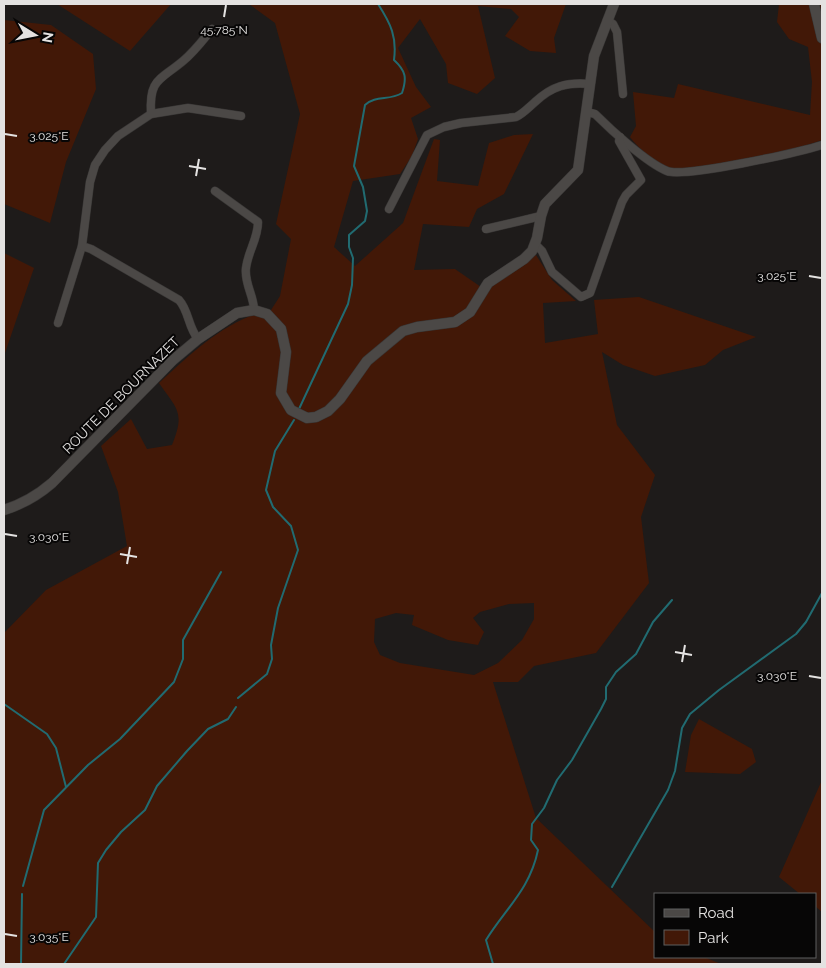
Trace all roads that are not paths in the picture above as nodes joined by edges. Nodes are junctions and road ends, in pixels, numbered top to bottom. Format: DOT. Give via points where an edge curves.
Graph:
graph roads {
  1 [pos="614,4"];
  2 [pos="814,4"];
  3 [pos="607,20"];
  4 [pos="212,29"];
  5 [pos="822,38"];
  6 [pos="590,84"];
  7 [pos="623,94"];
  8 [pos="587,112"];
  9 [pos="151,114"];
  10 [pos="241,116"];
  11 [pos="620,137"];
  12 [pos="822,145"];
  13 [pos="215,191"];
  14 [pos="389,209"];
  15 [pos="541,216"];
  16 [pos="486,229"];
  17 [pos="535,244"];
  18 [pos="82,246"];
  19 [pos="254,310"];
  20 [pos="58,323"];
  21 [pos="198,339"];
  22 [pos="4,510"];
  1 -- 3 [label="street"];
  2 -- 5 [label="street"];
  3 -- 6 [label="street" via="594,56"];
  3 -- 7 [label="street" via="617,32"];
  4 -- 9 [label="street" via="190,55 157,80 151,90"];
  6 -- 8 [label="street"];
  6 -- 14 [label="street" via="557,86 516,117 461,123 433,131 422,141"];
  8 -- 11 [label="street" via="595,114"];
  8 -- 15 [label="street" via="578,170 545,204"];
  9 -- 10 [label="street" via="188,108"];
  9 -- 18 [label="street" via="118,136 95,165 87,194"];
  11 -- 12 [label="street" via="658,166 675,173 800,152"];
  11 -- 17 [label="street" via="624,154 641,180 626,195 617,212 590,293 584,297 574,293 558,279"];
  13 -- 19 [label="street" via="258,222 258,234 245,277"];
  15 -- 16 [label="street"];
  15 -- 17 [label="street"];
  17 -- 19 [label="street" via="524,259 488,283 470,312 455,322 403,332 367,361 328,412 316,417 298,415 281,393 286,352 281,329 267,314"];
  18 -- 20 [label="street"];
  18 -- 21 [label="street" via="179,300"];
  19 -- 21 [label="street, ROUTE DE BOURNAZET" via="237,313"];
  21 -- 22 [label="street, ROUTE DE BOURNAZET" via="152,379 52,483 28,501"];
}
